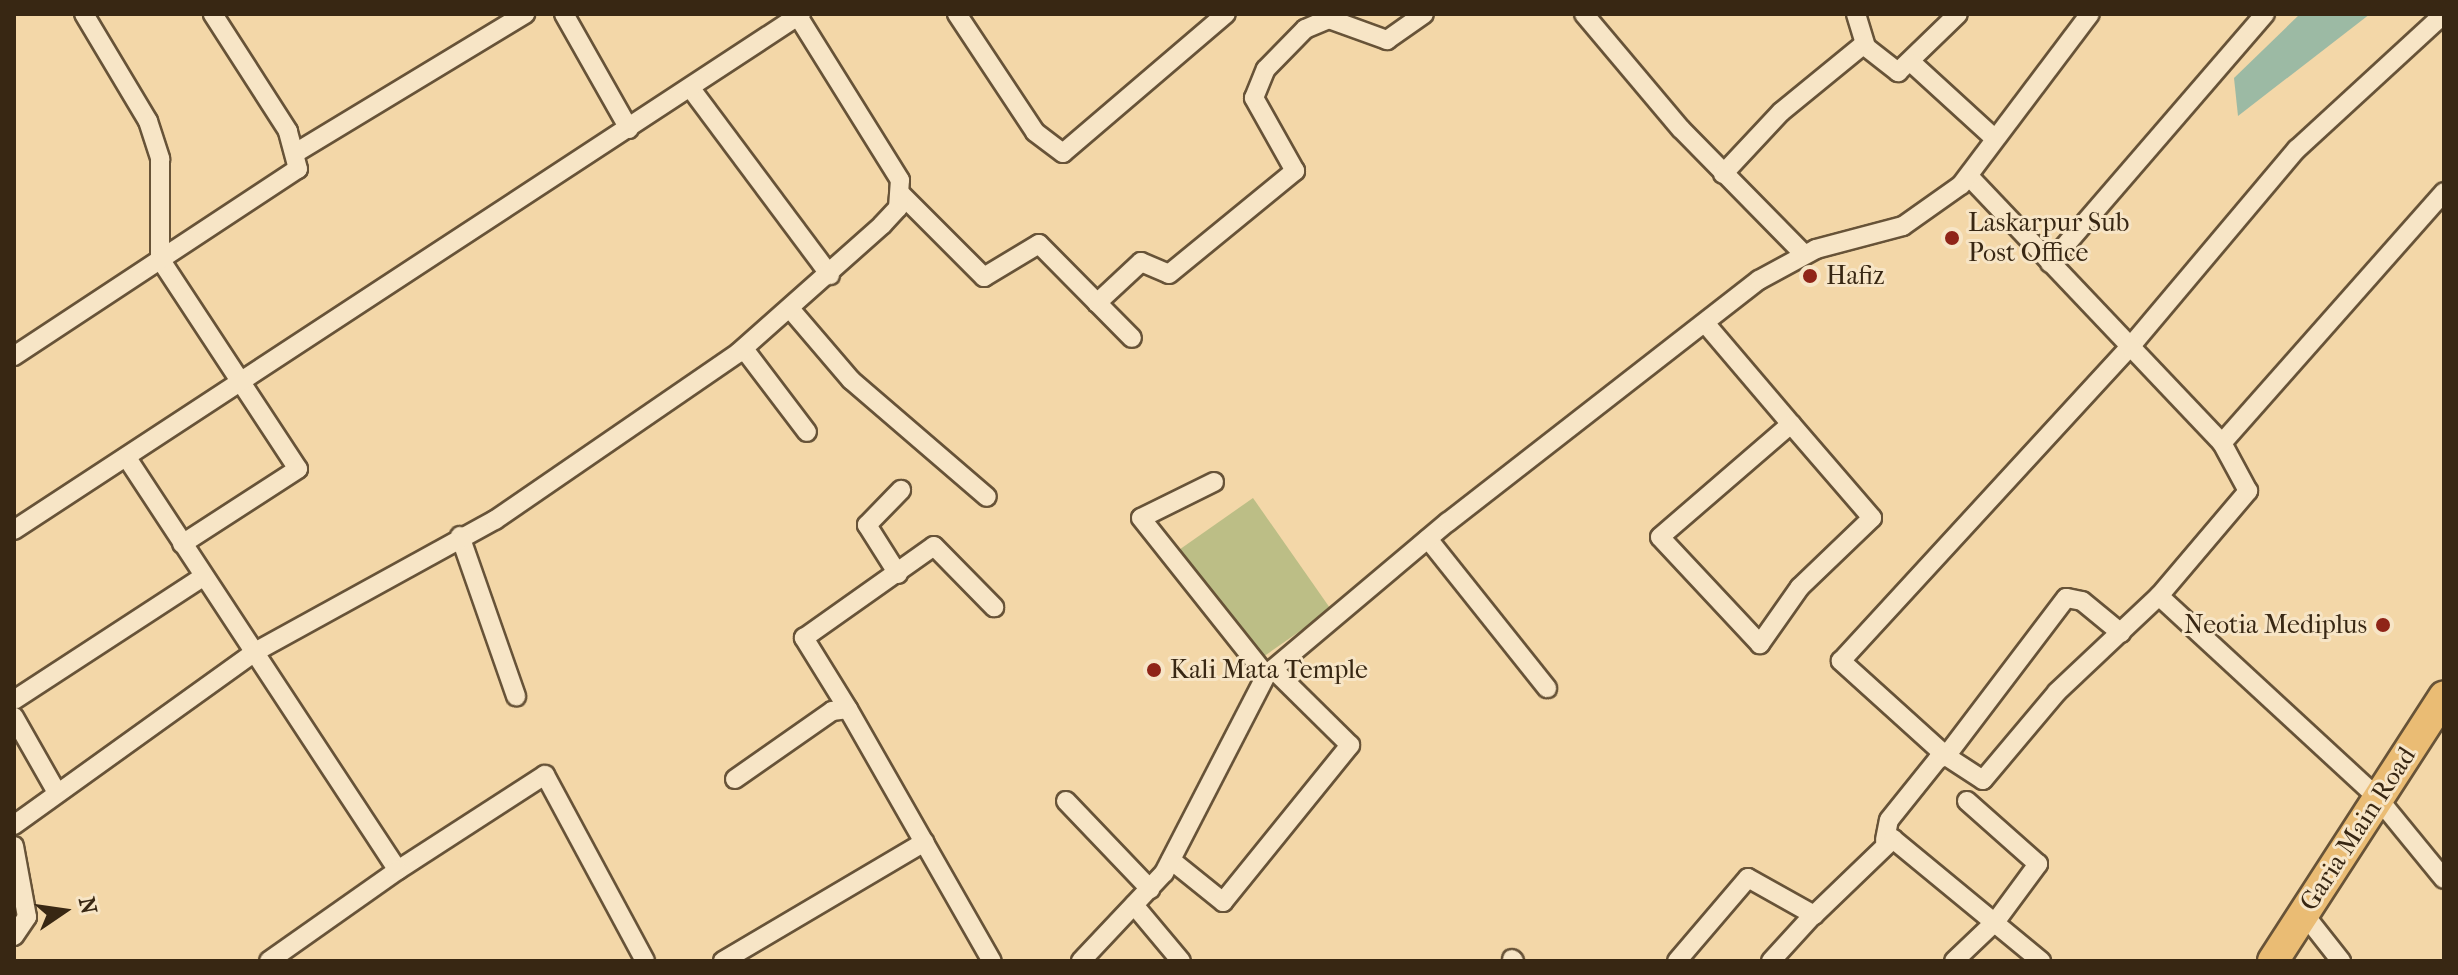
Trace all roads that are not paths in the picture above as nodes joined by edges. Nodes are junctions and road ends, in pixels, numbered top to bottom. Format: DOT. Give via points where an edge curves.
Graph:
graph roads {
  1 [pos="84,14"];
  2 [pos="213,14"];
  3 [pos="525,14"];
  4 [pos="564,14"];
  5 [pos="957,14"];
  6 [pos="1226,14"];
  7 [pos="1424,14"];
  8 [pos="1584,14"];
  9 [pos="1856,14"];
  10 [pos="1958,14"];
  11 [pos="2090,14"];
  12 [pos="2265,14"];
  13 [pos="2444,14"];
  14 [pos="800,15"];
  15 [pos="1864,44"];
  16 [pos="1912,63"];
  17 [pos="692,90"];
  18 [pos="629,129"];
  19 [pos="1994,138"];
  20 [pos="297,152"];
  21 [pos="1723,174"];
  22 [pos="1969,176"];
  23 [pos="2444,192"];
  24 [pos="902,195"];
  25 [pos="1804,254"];
  26 [pos="160,259"];
  27 [pos="2050,263"];
  28 [pos="830,275"];
  29 [pos="1097,303"];
  30 [pos="792,311"];
  31 [pos="1705,323"];
  32 [pos="1132,338"];
  33 [pos="2130,347"];
  34 [pos="744,349"];
  35 [pos="14,356"];
  36 [pos="241,386"];
  37 [pos="1791,424"];
  38 [pos="807,432"];
  39 [pos="2222,443"];
  40 [pos="127,458"];
  41 [pos="1214,482"];
  42 [pos="901,490"];
  43 [pos="987,497"];
  44 [pos="14,530"];
  45 [pos="460,536"];
  46 [pos="1428,539"];
  47 [pos="182,544"];
  48 [pos="898,574"];
  49 [pos="203,577"];
  50 [pos="2159,596"];
  51 [pos="994,607"];
  52 [pos="2121,633"];
  53 [pos="253,653"];
  54 [pos="1270,672"];
  55 [pos="1547,688"];
  56 [pos="516,696"];
  57 [pos="2444,697"];
  58 [pos="14,700"];
  59 [pos="848,709"];
  60 [pos="14,717"];
  61 [pos="1946,756"];
  62 [pos="735,779"];
  63 [pos="56,791"];
  64 [pos="2376,796"];
  65 [pos="1066,801"];
  66 [pos="1967,801"];
  67 [pos="14,825"];
  68 [pos="1885,840"];
  69 [pos="924,842"];
  70 [pos="14,846"];
  71 [pos="1171,860"];
  72 [pos="398,870"];
  73 [pos="2444,879"];
  74 [pos="1150,889"];
  75 [pos="1134,905"];
  76 [pos="2304,914"];
  77 [pos="1813,915"];
  78 [pos="1996,921"];
  79 [pos="14,936"];
  80 [pos="2039,960"];
  81 [pos="269,961"];
  82 [pos="645,961"];
  83 [pos="723,961"];
  84 [pos="992,961"];
  85 [pos="1081,961"];
  86 [pos="1181,961"];
  87 [pos="1677,961"];
  88 [pos="1771,961"];
  89 [pos="1954,961"];
  90 [pos="2273,961"];
  91 [pos="2341,961"];
  1 -- 26 [label="street" via="148,121 160,159"];
  2 -- 20 [label="street"];
  3 -- 20 [label="street"];
  4 -- 18 [label="street"];
  5 -- 6 [label="street" via="1035,132 1063,153"];
  7 -- 29 [label="street" via="1387,40 1329,19 1305,29 1266,69 1254,98 1295,171 1169,274 1141,262"];
  8 -- 21 [label="street"];
  9 -- 15 [label="street"];
  10 -- 16 [label="street"];
  11 -- 19 [label="street"];
  12 -- 27 [label="street"];
  13 -- 33 [label="street" via="2297,149"];
  14 -- 17 [label="street"];
  14 -- 24 [label="street" via="890,159"];
  15 -- 16 [label="street" via="1898,72"];
  15 -- 21 [label="street" via="1781,112"];
  16 -- 19 [label="street"];
  17 -- 18 [label="street"];
  17 -- 28 [label="street"];
  18 -- 36 [label="street"];
  19 -- 22 [label="street"];
  20 -- 26 [label="street" via="291,180"];
  21 -- 25 [label="street"];
  22 -- 25 [label="street" via="1903,226"];
  22 -- 27 [label="street"];
  23 -- 39 [label="street"];
  24 -- 28 [label="street"];
  24 -- 29 [label="street" via="984,277 1039,244"];
  25 -- 31 [label="street"];
  26 -- 35 [label="street"];
  26 -- 36 [label="street"];
  27 -- 33 [label="street"];
  28 -- 30 [label="street"];
  29 -- 32 [label="street"];
  30 -- 34 [label="street"];
  30 -- 43 [label="street" via="851,380"];
  31 -- 37 [label="street"];
  31 -- 46 [label="street"];
  33 -- 39 [label="street"];
  33 -- 61 [label="street" via="1841,661"];
  34 -- 38 [label="street"];
  34 -- 45 [label="street"];
  36 -- 40 [label="street"];
  36 -- 47 [label="street" via="298,469"];
  37 -- 37 [label="street" via="1872,518 1800,587 1760,644 1660,537"];
  39 -- 50 [label="street" via="2248,491"];
  40 -- 44 [label="street"];
  40 -- 47 [label="street"];
  41 -- 54 [label="street" via="1141,518"];
  42 -- 48 [label="street" via="867,525"];
  45 -- 53 [label="street"];
  45 -- 56 [label="street"];
  46 -- 54 [label="street"];
  46 -- 55 [label="street"];
  47 -- 49 [label="street"];
  48 -- 51 [label="street" via="934,546"];
  48 -- 59 [label="street" via="804,638"];
  49 -- 53 [label="street"];
  49 -- 58 [label="street"];
  50 -- 52 [label="street"];
  50 -- 64 [label="street"];
  52 -- 61 [label="street" via="2057,692 1983,780"];
  52 -- 61 [label="street" via="2082,601 2066,598 2036,628"];
  53 -- 63 [label="street"];
  53 -- 72 [label="street"];
  54 -- 71 [label="street"];
  54 -- 71 [label="street" via="1350,745 1223,902"];
  57 -- 64 [label="main road, Garia Main Road"];
  59 -- 62 [label="street" via="832,711"];
  59 -- 69 [label="street"];
  60 -- 63 [label="street"];
  61 -- 68 [label="street" via="1889,820"];
  63 -- 67 [label="street"];
  64 -- 73 [label="street"];
  64 -- 76 [label="main road, Garia Main Road"];
  65 -- 74 [label="street"];
  66 -- 78 [label="street" via="2038,864"];
  68 -- 77 [label="street"];
  68 -- 78 [label="street" via="1901,841"];
  69 -- 83 [label="street"];
  69 -- 84 [label="street"];
  70 -- 79 [label="street" via="27,917"];
  71 -- 74 [label="street"];
  72 -- 81 [label="street"];
  72 -- 82 [label="street" via="545,775"];
  74 -- 75 [label="street"];
  75 -- 85 [label="street"];
  75 -- 86 [label="street"];
  76 -- 90 [label="main road, Garia Main Road"];
  76 -- 91 [label="street"];
  77 -- 87 [label="street" via="1748,878"];
  77 -- 88 [label="street"];
  78 -- 80 [label="street"];
  78 -- 89 [label="street"];
}
